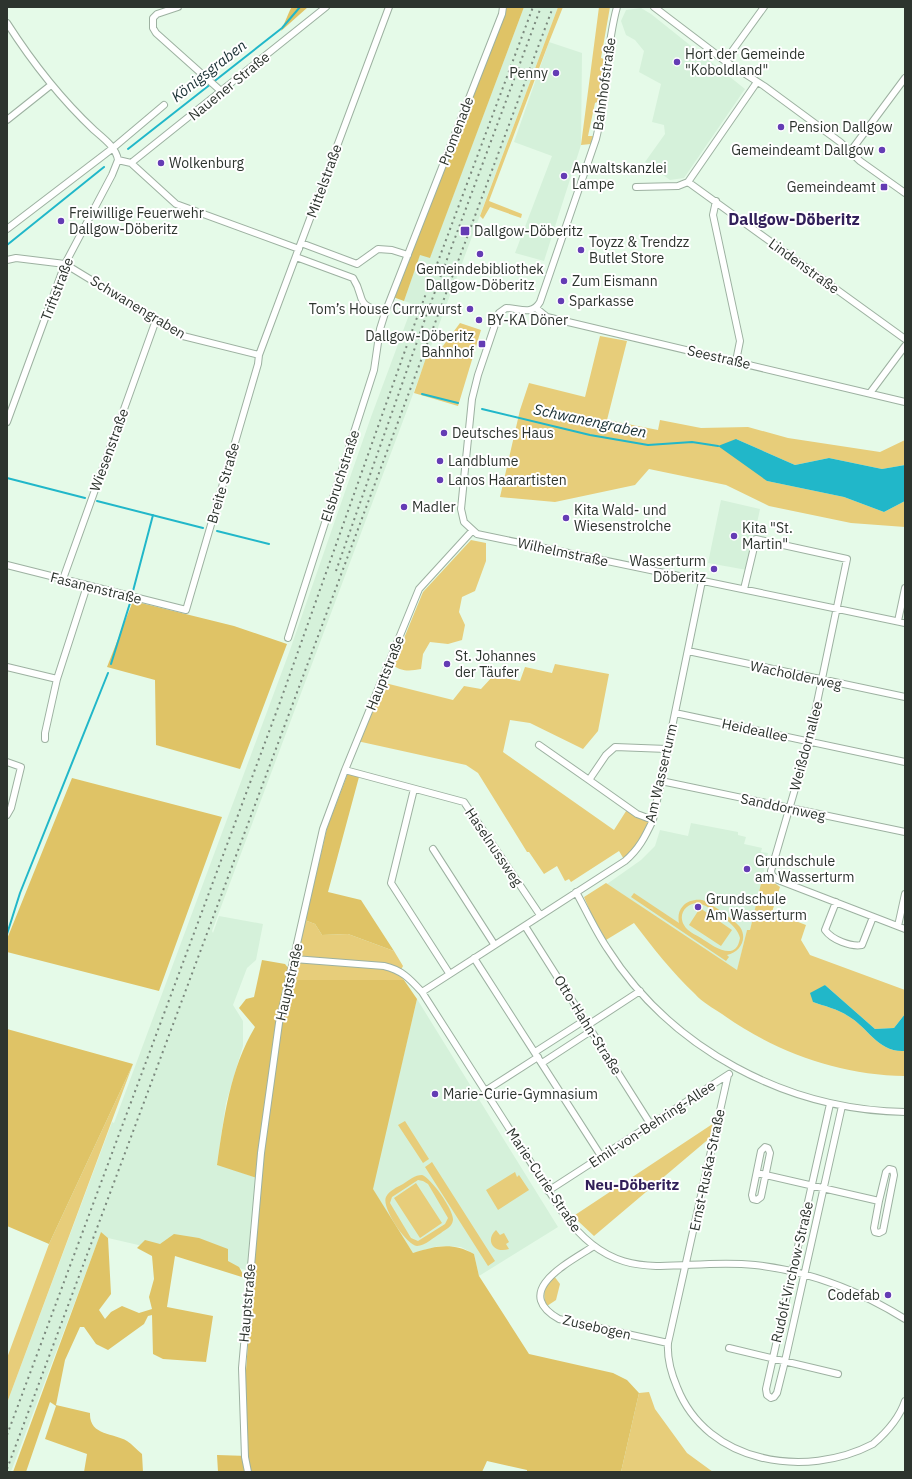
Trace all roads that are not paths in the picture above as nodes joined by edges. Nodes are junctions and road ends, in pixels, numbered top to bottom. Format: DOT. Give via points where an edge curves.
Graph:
graph roads {
  1 [pos="178,7"];
  2 [pos="326,7"];
  3 [pos="389,7"];
  4 [pos="503,7"];
  5 [pos="617,7"];
  6 [pos="654,7"];
  7 [pos="764,7"];
  8 [pos="7,23"];
  9 [pos="725,61"];
  10 [pos="905,78"];
  11 [pos="758,82"];
  12 [pos="51,85"];
  13 [pos="222,92"];
  14 [pos="164,105"];
  15 [pos="7,120"];
  16 [pos="114,148"];
  17 [pos="850,152"];
  18 [pos="118,160"];
  19 [pos="131,163"];
  20 [pos="688,182"];
  21 [pos="636,187"];
  22 [pos="905,193"];
  23 [pos="716,202"];
  24 [pos="7,229"];
  25 [pos="300,246"];
  26 [pos="408,255"];
  27 [pos="296,257"];
  28 [pos="7,260"];
  29 [pos="65,264"];
  30 [pos="536,308"];
  31 [pos="385,313"];
  32 [pos="156,320"];
  33 [pos="905,339"];
  34 [pos="905,346"];
  35 [pos="259,355"];
  36 [pos="736,361"];
  37 [pos="870,393"];
  38 [pos="905,402"];
  39 [pos="7,422"];
  40 [pos="472,531"];
  41 [pos="7,565"];
  42 [pos="63,579"];
  43 [pos="702,581"];
  44 [pos="87,586"];
  45 [pos="905,588"];
  46 [pos="744,589"];
  47 [pos="837,608"];
  48 [pos="186,610"];
  49 [pos="898,622"];
  50 [pos="905,623"];
  51 [pos="288,638"];
  52 [pos="688,651"];
  53 [pos="7,667"];
  54 [pos="57,679"];
  55 [pos="822,680"];
  56 [pos="905,698"];
  57 [pos="675,713"];
  58 [pos="45,739"];
  59 [pos="809,741"];
  60 [pos="539,746"];
  61 [pos="668,749"];
  62 [pos="7,762"];
  63 [pos="905,762"];
  64 [pos="345,770"];
  65 [pos="589,780"];
  66 [pos="661,781"];
  67 [pos="414,789"];
  68 [pos="788,808"];
  69 [pos="7,815"];
  70 [pos="653,820"];
  71 [pos="905,832"];
  72 [pos="433,849"];
  73 [pos="576,892"];
  74 [pos="905,894"];
  75 [pos="836,902"];
  76 [pos="540,915"];
  77 [pos="873,917"];
  78 [pos="525,926"];
  79 [pos="898,926"];
  80 [pos="905,929"];
  81 [pos="494,944"];
  82 [pos="474,958"];
  83 [pos="294,959"];
  84 [pos="449,973"];
  85 [pos="422,992"];
  86 [pos="640,992"];
  87 [pos="586,1023"];
  88 [pos="592,1031"];
  89 [pos="537,1054"];
  90 [pos="542,1063"];
  91 [pos="732,1067"];
  92 [pos="728,1075"];
  93 [pos="485,1091"];
  94 [pos="830,1104"];
  95 [pos="842,1106"];
  96 [pos="905,1112"];
  97 [pos="651,1125"];
  98 [pos="601,1156"];
  99 [pos="757,1174"];
  100 [pos="765,1175"];
  101 [pos="811,1185"];
  102 [pos="824,1188"];
  103 [pos="548,1190"];
  104 [pos="879,1201"];
  105 [pos="594,1246"];
  106 [pos="686,1265"];
  107 [pos="792,1272"];
  108 [pos="804,1275"];
  109 [pos="905,1319"];
  110 [pos="668,1343"];
  111 [pos="729,1348"];
  112 [pos="773,1358"];
  113 [pos="785,1361"];
  114 [pos="838,1374"];
  115 [pos="905,1401"];
  116 [pos="740,1458"];
  117 [pos="830,1466"];
  118 [pos="248,1472"];
  1 -- 13 [label="street" via="153,18 153,28"];
  2 -- 13 [label="street, Nauener Straße"];
  3 -- 25 [label="street, Mittelstraße"];
  4 -- 26 [label="street, Promenade"];
  5 -- 30 [label="street, Bahnhofstraße" via="610,40 602,118"];
  6 -- 9 [label="street"];
  7 -- 9 [label="street"];
  8 -- 12 [label="street" via="22,48"];
  9 -- 11 [label="street"];
  10 -- 17 [label="street"];
  11 -- 17 [label="street"];
  11 -- 20 [label="street"];
  12 -- 15 [label="street"];
  12 -- 16 [label="street"];
  13 -- 19 [label="street, Nauener Straße"];
  14 -- 16 [label="street"];
  16 -- 18 [label="street"];
  16 -- 24 [label="street"];
  17 -- 22 [label="street"];
  18 -- 19 [label="street"];
  18 -- 29 [label="street, Triftstraße"];
  19 -- 25 [label="street" via="176,204"];
  20 -- 21 [label="street" via="678,186"];
  20 -- 23 [label="street, Lindenstraße"];
  23 -- 33 [label="street, Lindenstraße"];
  23 -- 36 [label="street" via="713,215 740,342"];
  25 -- 26 [label="street" via="357,264 378,249"];
  25 -- 27 [label="street, Mittelstraße"];
  26 -- 31 [label="street, Promenade"];
  27 -- 31 [label="street" via="353,278 360,299 368,308"];
  27 -- 35 [label="street, Mittelstraße"];
  28 -- 29 [label="street" via="16,258"];
  29 -- 32 [label="street, Schwanengraben"];
  29 -- 39 [label="street, Triftstraße"];
  30 -- 36 [label="street, Seestraße" via="547,316"];
  30 -- 40 [label="street" via="528,311 506,308 499,313 478,375 472,399 461,509 464,522"];
  31 -- 51 [label="street, Elsbruchstraße" via="374,370"];
  32 -- 35 [label="street, Schwanengraben" via="183,336"];
  32 -- 42 [label="street, Wiesenstraße"];
  34 -- 37 [label="street"];
  35 -- 48 [label="street, Breite Straße"];
  36 -- 37 [label="street, Seestraße"];
  37 -- 38 [label="street, Seestraße"];
  40 -- 43 [label="street, Wilhelmstraße"];
  40 -- 64 [label="street, Hauptstraße" via="419,589"];
  41 -- 42 [label="street, Fasanenstraße"];
  42 -- 44 [label="street, Fasanenstraße"];
  43 -- 46 [label="street, Wilhelmstraße"];
  43 -- 52 [label="street, Am Wasserturm"];
  44 -- 48 [label="street, Fasanenstraße"];
  44 -- 54 [label="street"];
  45 -- 49 [label="street"];
  46 -- 47 [label="street, Wilhelmstraße"];
  46 -- 47 [label="street, Weißdornallee" via="756,539 847,559"];
  47 -- 49 [label="street, Wilhelmstraße"];
  47 -- 55 [label="street, Weißdornallee"];
  49 -- 50 [label="street, Wilhelmstraße"];
  52 -- 55 [label="street, Wacholderweg"];
  52 -- 57 [label="street, Am Wasserturm"];
  53 -- 54 [label="street"];
  54 -- 58 [label="street"];
  55 -- 56 [label="street, Wacholderweg"];
  55 -- 59 [label="street, Weißdornallee"];
  57 -- 59 [label="street, Heideallee"];
  57 -- 61 [label="street, Am Wasserturm"];
  59 -- 63 [label="street, Heideallee"];
  59 -- 68 [label="street, Weißdornallee"];
  60 -- 65 [label="street"];
  61 -- 65 [label="street" via="615,747 606,755"];
  61 -- 66 [label="street, Am Wasserturm"];
  62 -- 69 [label="street" via="21,767"];
  64 -- 67 [label="street, Haselnussweg"];
  64 -- 83 [label="street, Hauptstraße" via="323,829"];
  65 -- 70 [label="street" via="628,808"];
  66 -- 68 [label="street, Sanddornweg"];
  66 -- 70 [label="street, Am Wasserturm"];
  67 -- 76 [label="street, Haselnussweg" via="460,800 466,805"];
  67 -- 84 [label="street" via="391,883"];
  68 -- 71 [label="street, Sanddornweg"];
  68 -- 75 [label="street, Weißdornallee" via="772,866 772,875 778,880"];
  70 -- 73 [label="street, Am Wasserturm" via="636,851 625,861"];
  72 -- 81 [label="street"];
  73 -- 76 [label="street, Am Wasserturm"];
  73 -- 86 [label="street" via="607,948"];
  74 -- 79 [label="street"];
  75 -- 77 [label="street"];
  75 -- 77 [label="street" via="825,930 829,935 855,947 862,945"];
  76 -- 78 [label="street, Am Wasserturm"];
  77 -- 79 [label="street"];
  78 -- 81 [label="street, Am Wasserturm"];
  78 -- 87 [label="street, Otto-Hahn-Straße"];
  79 -- 80 [label="street"];
  81 -- 82 [label="street, Am Wasserturm"];
  82 -- 84 [label="street, Am Wasserturm"];
  82 -- 89 [label="street"];
  83 -- 85 [label="street, Marie-Curie-Straße" via="394,968 410,978"];
  83 -- 118 [label="street, Hauptstraße" via="272,1064 249,1271 242,1382"];
  84 -- 85 [label="street, Am Wasserturm"];
  85 -- 93 [label="street, Marie-Curie-Straße"];
  86 -- 87 [label="street"];
  86 -- 91 [label="street" via="682,1032"];
  87 -- 88 [label="street, Otto-Hahn-Straße"];
  87 -- 89 [label="street"];
  88 -- 90 [label="street"];
  88 -- 97 [label="street, Otto-Hahn-Straße"];
  89 -- 90 [label="street"];
  89 -- 93 [label="street"];
  90 -- 98 [label="street"];
  91 -- 92 [label="street, Emil-von-Behring-Allee"];
  91 -- 94 [label="street" via="794,1093"];
  92 -- 97 [label="street, Emil-von-Behring-Allee"];
  92 -- 106 [label="street, Ernst-Ruska-Straße"];
  93 -- 103 [label="street, Marie-Curie-Straße"];
  94 -- 95 [label="street"];
  94 -- 101 [label="street, Rudolf-Virchow-Straße"];
  95 -- 96 [label="street"];
  95 -- 102 [label="street, Rudolf-Virchow-Straße"];
  97 -- 98 [label="street, Emil-von-Behring-Allee"];
  98 -- 103 [label="street, Emil-von-Behring-Allee"];
  99 -- 100 [label="street, Rudolf-Virchow-Straße"];
  99 -- 100 [label="street" via="752,1197 757,1200"];
  99 -- 100 [label="street" via="761,1151 768,1148 770,1153"];
  100 -- 101 [label="street, Rudolf-Virchow-Straße"];
  101 -- 102 [label="street, Rudolf-Virchow-Straße"];
  101 -- 107 [label="street, Rudolf-Virchow-Straße"];
  102 -- 104 [label="street, Rudolf-Virchow-Straße"];
  102 -- 108 [label="street, Rudolf-Virchow-Straße"];
  103 -- 105 [label="street, Marie-Curie-Straße" via="577,1232"];
  104 -- 104 [label="street" via="874,1228 875,1232 879,1233 882,1230 894,1175 892,1170 886,1172"];
  105 -- 106 [label="street, Marie-Curie-Straße" via="621,1262 641,1266"];
  105 -- 110 [label="street, Zusebogen" via="548,1278 541,1294 545,1308 559,1319"];
  106 -- 107 [label="street, Marie-Curie-Straße" via="735,1264"];
  106 -- 110 [label="street, Ernst-Ruska-Straße"];
  107 -- 108 [label="street, Marie-Curie-Straße"];
  107 -- 112 [label="street, Rudolf-Virchow-Straße"];
  108 -- 109 [label="street, Marie-Curie-Straße" via="849,1290"];
  108 -- 113 [label="street, Rudolf-Virchow-Straße"];
  110 -- 116 [label="street, Ernst-Ruska-Straße" via="670,1366 682,1401 697,1424 715,1441"];
  111 -- 112 [label="street, Rudolf-Virchow-Straße"];
  112 -- 113 [label="street, Rudolf-Virchow-Straße"];
  112 -- 113 [label="street, Rudolf-Virchow-Straße" via="766,1389 770,1398 777,1393"];
  113 -- 114 [label="street, Rudolf-Virchow-Straße"];
  115 -- 117 [label="street" via="896,1420 884,1435 848,1460"];
}
